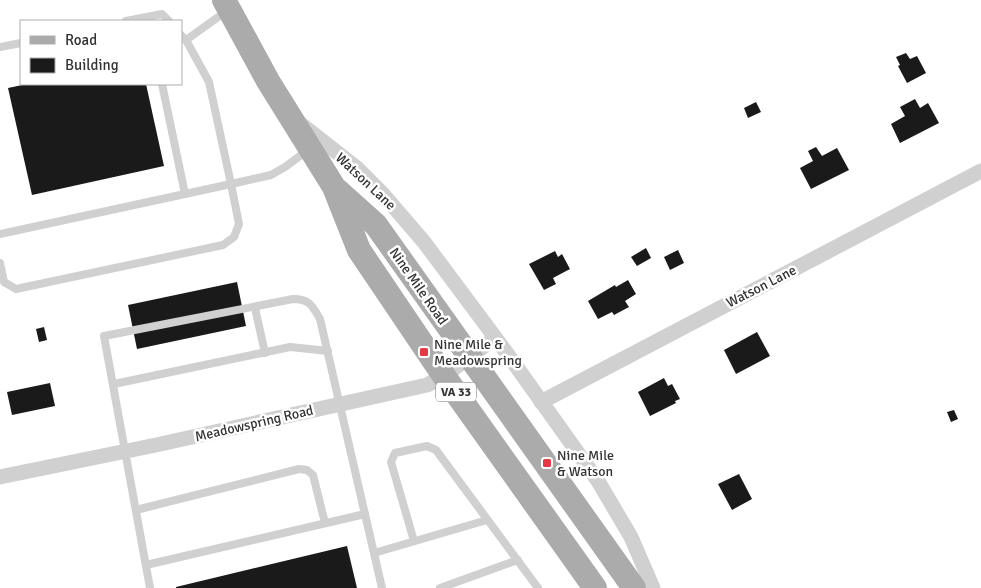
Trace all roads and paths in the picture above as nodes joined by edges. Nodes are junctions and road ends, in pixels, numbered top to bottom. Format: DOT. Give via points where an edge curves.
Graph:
graph roads {
  1 [pos="227,5"];
  2 [pos="149,19"];
  3 [pos="168,20"];
  4 [pos="184,37"];
  5 [pos="20,42"];
  6 [pos="0,47"];
  7 [pos="162,85"];
  8 [pos="288,115"];
  9 [pos="310,149"];
  10 [pos="981,171"];
  11 [pos="231,184"];
  12 [pos="334,187"];
  13 [pos="185,194"];
  14 [pos="0,234"];
  15 [pos="0,262"];
  16 [pos="256,308"];
  17 [pos="495,338"];
  18 [pos="328,351"];
  19 [pos="265,352"];
  20 [pos="470,358"];
  21 [pos="444,376"];
  22 [pos="114,384"];
  23 [pos="541,402"];
  24 [pos="339,404"];
  25 [pos="125,451"];
  26 [pos="0,477"];
  27 [pos="136,510"];
  28 [pos="365,514"];
  29 [pos="487,520"];
  30 [pos="325,523"];
  31 [pos="414,541"];
  32 [pos="374,553"];
  33 [pos="518,560"];
  34 [pos="146,565"];
  35 [pos="150,588"];
  36 [pos="382,588"];
  37 [pos="440,588"];
  38 [pos="538,588"];
  39 [pos="595,588"];
  40 [pos="634,588"];
  41 [pos="653,588"];
  1 -- 4 [label="lane"];
  1 -- 8 [label="main road, Nine Mile Road / VA 33"];
  2 -- 3 [label="lane" via="162,14"];
  4 -- 11 [label="lane" via="209,82"];
  5 -- 6 [label="lane"];
  7 -- 13 [label="lane"];
  8 -- 9 [label="main road, Nine Mile Road / VA 33"];
  8 -- 17 [label="street, Watson Lane" via="358,169 381,192 424,242"];
  9 -- 11 [label="lane" via="271,175"];
  9 -- 12 [label="main road, Nine Mile Road / VA 33"];
  10 -- 23 [label="street, Watson Lane"];
  11 -- 13 [label="lane"];
  11 -- 15 [label="lane" via="239,224 234,237 223,245 16,289 4,282"];
  12 -- 20 [label="main road, Nine Mile Road / VA 33" via="376,225"];
  12 -- 21 [label="main road, Nine Mile Road / VA 33" via="359,250"];
  13 -- 14 [label="lane"];
  16 -- 18 [label="lane" via="303,299 313,306 320,319"];
  16 -- 19 [label="lane"];
  16 -- 22 [label="lane" via="104,336"];
  17 -- 20 [label="street, Meadowspring Road"];
  17 -- 23 [label="street, Watson Lane"];
  18 -- 19 [label="lane" via="290,348"];
  18 -- 24 [label="lane"];
  19 -- 22 [label="lane"];
  20 -- 21 [label="street, Meadowspring Road"];
  20 -- 40 [label="main road, Nine Mile Road / VA 33"];
  21 -- 24 [label="street, Meadowspring Road" via="427,385"];
  21 -- 39 [label="main road, Nine Mile Road / VA 33"];
  22 -- 25 [label="lane"];
  23 -- 41 [label="street, Watson Lane" via="618,512"];
  24 -- 25 [label="street, Meadowspring Road"];
  24 -- 28 [label="lane"];
  25 -- 26 [label="street, Meadowspring Road"];
  25 -- 27 [label="lane"];
  27 -- 30 [label="lane" via="299,469 314,475"];
  27 -- 34 [label="lane"];
  28 -- 30 [label="lane"];
  28 -- 32 [label="lane"];
  29 -- 31 [label="lane"];
  29 -- 31 [label="lane" via="436,450 427,446 394,454 392,462"];
  29 -- 33 [label="lane"];
  30 -- 34 [label="lane"];
  31 -- 32 [label="lane"];
  32 -- 36 [label="lane"];
  33 -- 37 [label="lane"];
  33 -- 38 [label="lane"];
  34 -- 35 [label="lane"];
}
